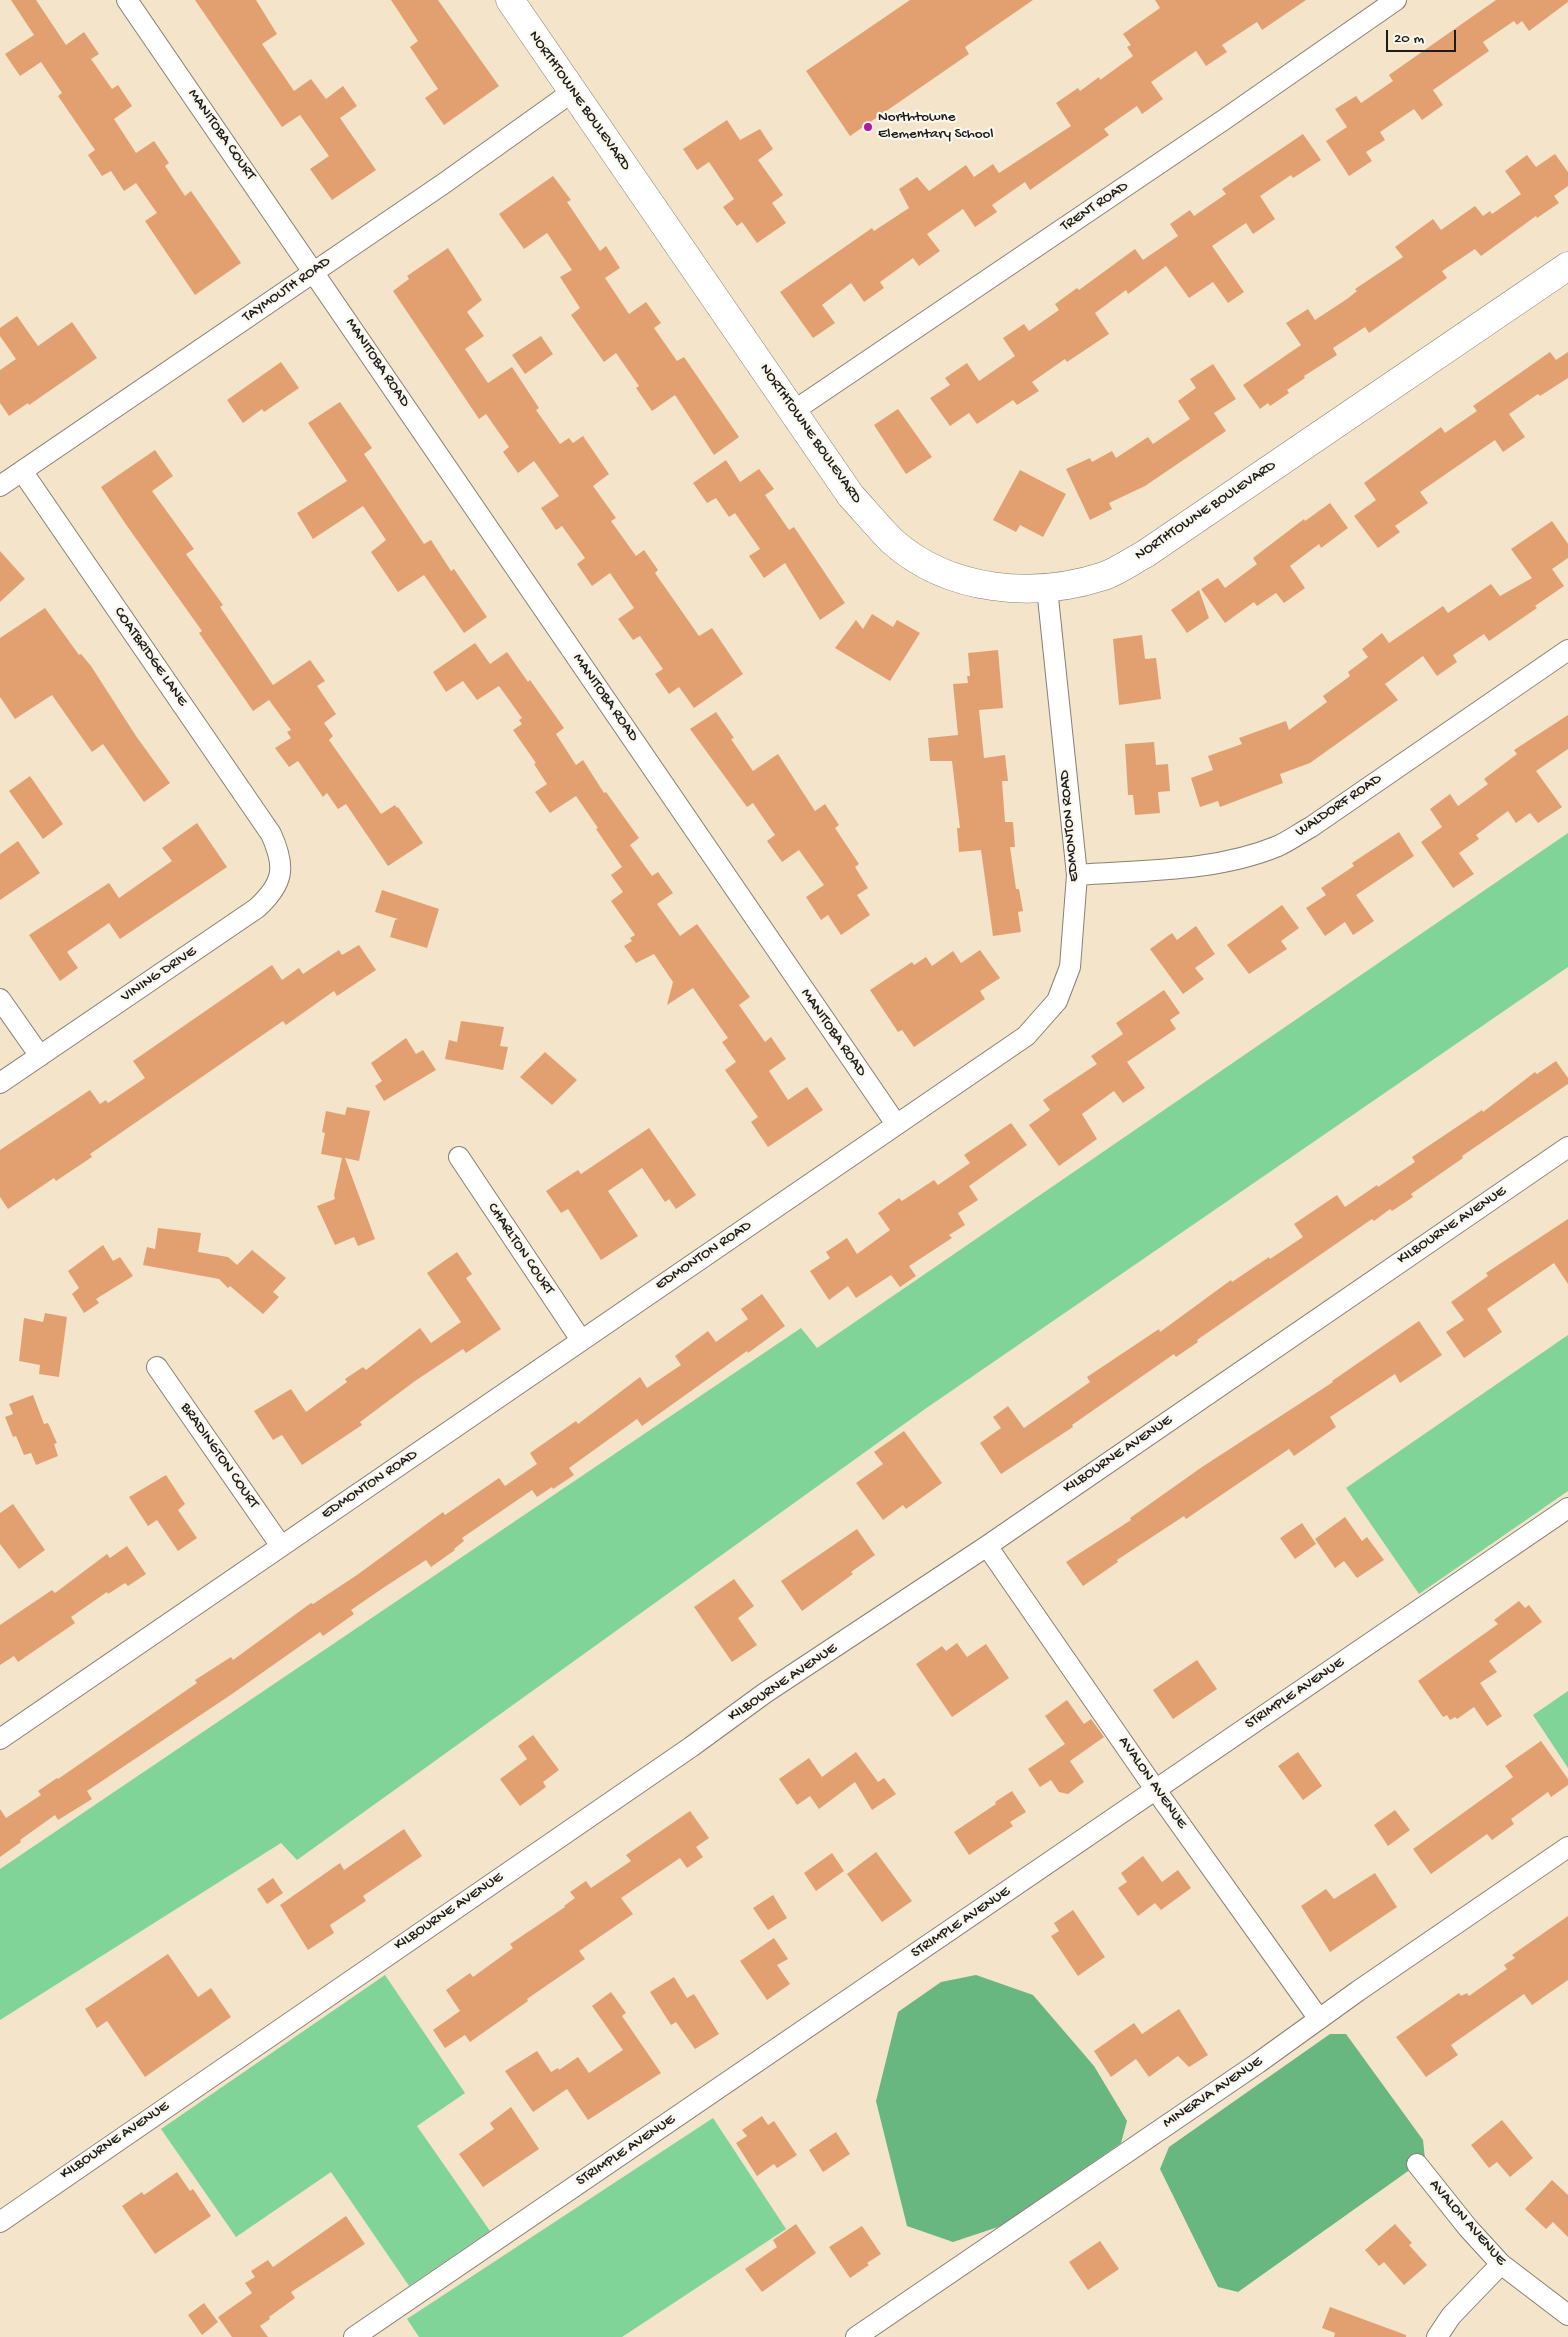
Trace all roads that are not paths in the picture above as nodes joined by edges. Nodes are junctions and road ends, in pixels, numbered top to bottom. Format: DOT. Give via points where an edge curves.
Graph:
graph roads {
  1 [pos="127,0"];
  2 [pos="510,0"];
  3 [pos="1396,0"];
  4 [pos="572,92"];
  5 [pos="1568,266"];
  6 [pos="314,271"];
  7 [pos="792,412"];
  8 [pos="22,471"];
  9 [pos="0,486"];
  10 [pos="1047,588"];
  11 [pos="1568,650"];
  12 [pos="276,844"];
  13 [pos="1077,875"];
  14 [pos="0,999"];
  15 [pos="40,1056"];
  16 [pos="0,1083"];
  17 [pos="896,1124"];
  18 [pos="1568,1147"];
  19 [pos="459,1157"];
  20 [pos="581,1340"];
  21 [pos="157,1367"];
  22 [pos="1568,1508"];
  23 [pos="282,1546"];
  24 [pos="987,1546"];
  25 [pos="0,1740"];
  26 [pos="1155,1789"];
  27 [pos="1568,1847"];
  28 [pos="1319,2019"];
  29 [pos="1417,2164"];
  30 [pos="0,2222"];
  31 [pos="1501,2264"];
  32 [pos="1568,2315"];
  33 [pos="354,2337"];
  34 [pos="856,2337"];
  35 [pos="1437,2337"];
  1 -- 6 [label="street, MANITOBA COURT"];
  2 -- 4 [label="street, NORTHTOWNE BOULEVARD"];
  3 -- 7 [label="street, TRENT ROAD"];
  4 -- 6 [label="street, TAYMOUTH ROAD"];
  4 -- 7 [label="street, NORTHTOWNE BOULEVARD"];
  5 -- 10 [label="street, NORTHTOWNE BOULEVARD" via="1144,554 1106,575"];
  6 -- 8 [label="street, TAYMOUTH ROAD"];
  6 -- 17 [label="street, MANITOBA ROAD"];
  7 -- 10 [label="street, NORTHTOWNE BOULEVARD" via="851,496 893,542 928,566 984,586"];
  8 -- 9 [label="street, TAYMOUTH ROAD"];
  8 -- 12 [label="street, COATBRIDGE LANE"];
  10 -- 13 [label="street, EDMONTON ROAD"];
  11 -- 13 [label="street, WALDORF ROAD" via="1278,846 1202,866"];
  12 -- 15 [label="street, VINING DRIVE" via="280,854 280,876 272,894 257,908"];
  13 -- 17 [label="street, EDMONTON ROAD" via="1070,968 1057,1001 1026,1036"];
  14 -- 15 [label="street"];
  15 -- 16 [label="street, VINING DRIVE"];
  17 -- 20 [label="street, EDMONTON ROAD"];
  18 -- 24 [label="street, KILBOURNE AVENUE"];
  19 -- 20 [label="street, CHARLTON COURT"];
  20 -- 23 [label="street, EDMONTON ROAD"];
  21 -- 23 [label="street, BRADINGTON COURT"];
  22 -- 26 [label="street, STRIMPLE AVENUE"];
  23 -- 25 [label="street, EDMONTON ROAD"];
  24 -- 26 [label="street, AVALON AVENUE"];
  24 -- 30 [label="street, KILBOURNE AVENUE" via="765,1694"];
  26 -- 28 [label="street, AVALON AVENUE"];
  26 -- 33 [label="street, STRIMPLE AVENUE"];
  27 -- 28 [label="street, MINERVA AVENUE"];
  28 -- 34 [label="street, MINERVA AVENUE"];
  29 -- 31 [label="street, AVALON AVENUE"];
  31 -- 32 [label="street, AVALON AVENUE"];
  31 -- 35 [label="street" via="1451,2316"];
}
